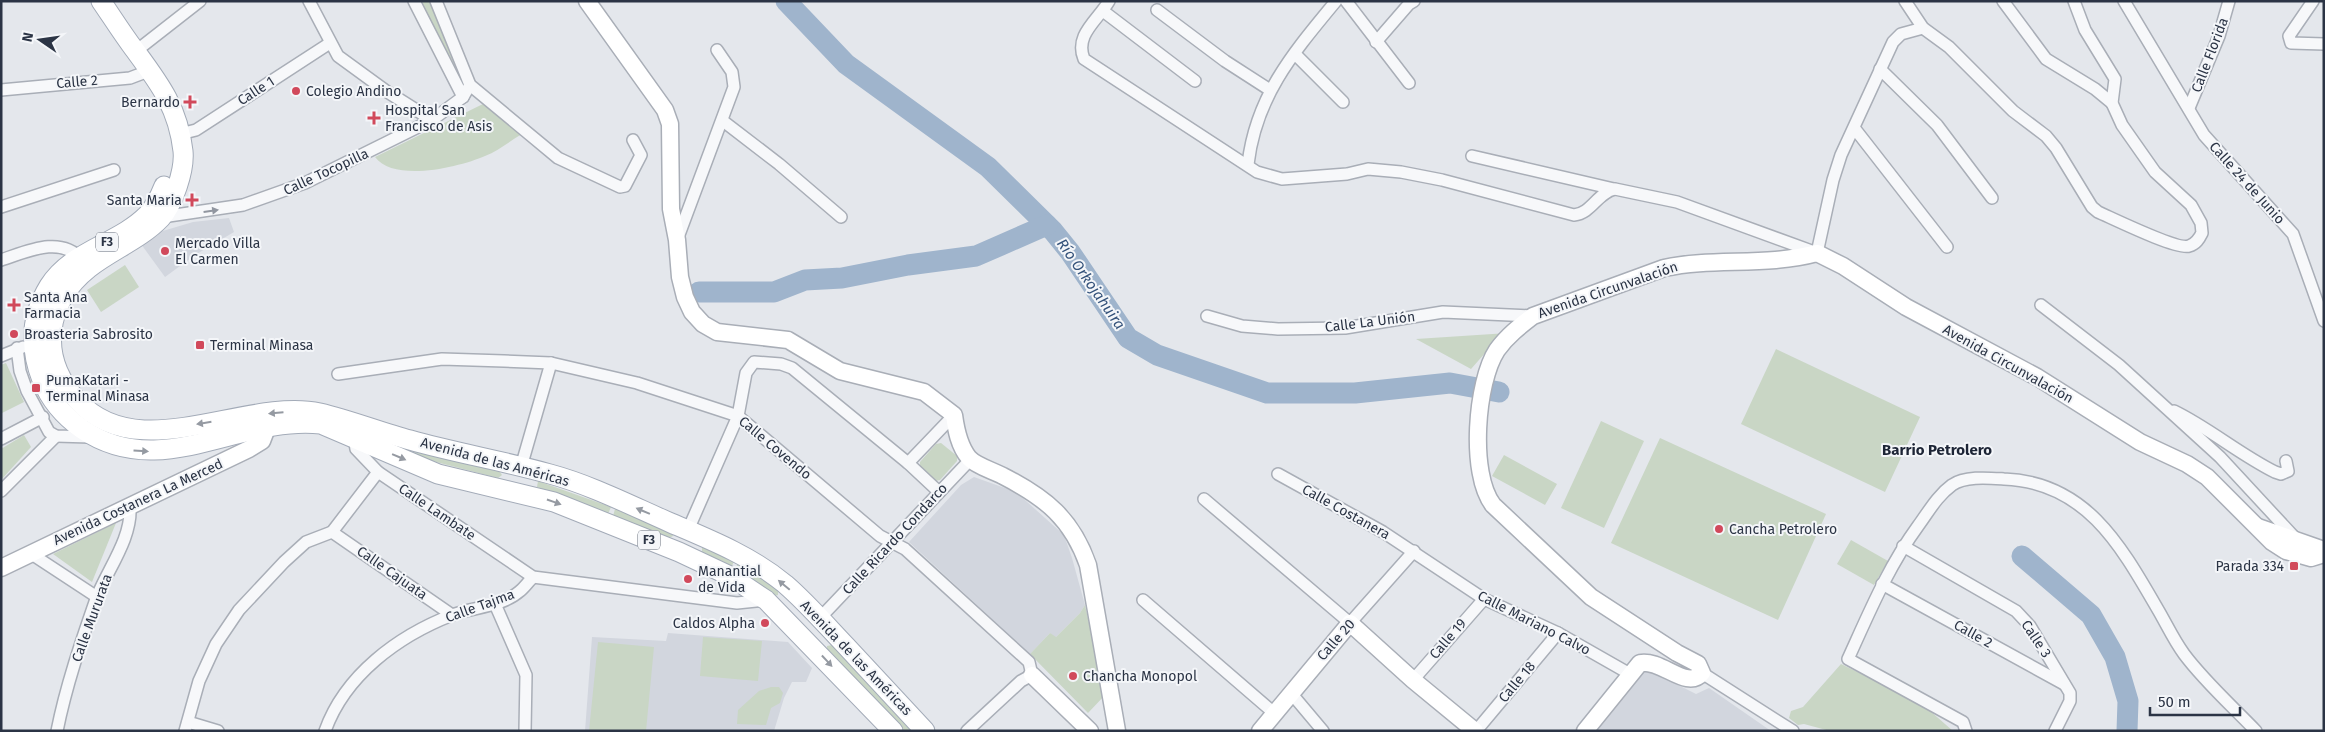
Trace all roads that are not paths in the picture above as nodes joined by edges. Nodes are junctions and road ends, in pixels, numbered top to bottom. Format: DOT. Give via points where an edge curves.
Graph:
graph roads {
  1 [pos="101,1"];
  2 [pos="200,1"];
  3 [pos="309,1"];
  4 [pos="414,1"];
  5 [pos="436,1"];
  6 [pos="587,1"];
  7 [pos="1336,1"];
  8 [pos="1346,1"];
  9 [pos="1414,1"];
  10 [pos="1905,1"];
  11 [pos="2003,1"];
  12 [pos="2074,1"];
  13 [pos="2124,1"];
  14 [pos="2229,1"];
  15 [pos="2314,1"];
  16 [pos="1106,6"];
  17 [pos="1157,10"];
  18 [pos="1923,28"];
  19 [pos="1376,42"];
  20 [pos="330,43"];
  21 [pos="2324,44"];
  22 [pos="717,50"];
  23 [pos="136,51"];
  24 [pos="1295,54"];
  25 [pos="1880,69"];
  26 [pos="151,70"];
  27 [pos="1195,81"];
  28 [pos="1409,83"];
  29 [pos="470,85"];
  30 [pos="1,90"];
  31 [pos="1270,90"];
  32 [pos="463,97"];
  33 [pos="1342,102"];
  34 [pos="2112,103"];
  35 [pos="2189,108"];
  36 [pos="432,120"];
  37 [pos="722,120"];
  38 [pos="1855,129"];
  39 [pos="180,134"];
  40 [pos="633,140"];
  41 [pos="1472,156"];
  42 [pos="1248,164"];
  43 [pos="114,170"];
  44 [pos="1615,189"];
  45 [pos="1992,198"];
  46 [pos="1,208"];
  47 [pos="162,217"];
  48 [pos="841,217"];
  49 [pos="677,240"];
  50 [pos="1947,247"];
  51 [pos="1816,253"];
  52 [pos="1,260"];
  53 [pos="84,262"];
  54 [pos="2040,304"];
  55 [pos="1207,316"];
  56 [pos="1533,316"];
  57 [pos="2324,321"];
  58 [pos="33,346"];
  59 [pos="1,356"];
  60 [pos="551,363"];
  61 [pos="338,374"];
  62 [pos="2159,403"];
  63 [pos="252,415"];
  64 [pos="954,415"];
  65 [pos="738,416"];
  66 [pos="43,417"];
  67 [pos="267,428"];
  68 [pos="356,431"];
  69 [pos="234,435"];
  70 [pos="56,436"];
  71 [pos="94,437"];
  72 [pos="1,439"];
  73 [pos="970,460"];
  74 [pos="2286,461"];
  75 [pos="908,463"];
  76 [pos="520,467"];
  77 [pos="378,472"];
  78 [pos="1278,474"];
  79 [pos="1,491"];
  80 [pos="515,492"];
  81 [pos="939,492"];
  82 [pos="1204,500"];
  83 [pos="130,507"];
  84 [pos="688,530"];
  85 [pos="332,532"];
  86 [pos="893,543"];
  87 [pos="1903,546"];
  88 [pos="2295,546"];
  89 [pos="2324,550"];
  90 [pos="1414,551"];
  91 [pos="679,552"];
  92 [pos="30,553"];
  93 [pos="2324,554"];
  94 [pos="1,568"];
  95 [pos="533,576"];
  96 [pos="1882,584"];
  97 [pos="97,597"];
  98 [pos="1484,599"];
  99 [pos="766,600"];
  100 [pos="1143,600"];
  101 [pos="495,604"];
  102 [pos="452,615"];
  103 [pos="820,618"];
  104 [pos="1350,623"];
  105 [pos="1558,634"];
  106 [pos="803,635"];
  107 [pos="1702,673"];
  108 [pos="1630,674"];
  109 [pos="1032,675"];
  110 [pos="1413,680"];
  111 [pos="2064,684"];
  112 [pos="1290,692"];
  113 [pos="1274,712"];
  114 [pos="977,722"];
  115 [pos="187,726"];
  116 [pos="1964,726"];
  117 [pos="521,730"];
  118 [pos="57,731"];
  119 [pos="218,731"];
  120 [pos="325,731"];
  121 [pos="893,731"];
  122 [pos="925,731"];
  123 [pos="967,731"];
  124 [pos="985,731"];
  125 [pos="1090,731"];
  126 [pos="1117,731"];
  127 [pos="1260,731"];
  128 [pos="1323,731"];
  129 [pos="1475,731"];
  130 [pos="1585,731"];
  131 [pos="1793,731"];
  132 [pos="1978,731"];
  133 [pos="2055,731"];
  134 [pos="2256,731"];
  1 -- 23 [label="main road, F3"];
  2 -- 23 [label="street"];
  3 -- 20 [label="street"];
  4 -- 32 [label="street"];
  5 -- 29 [label="street"];
  6 -- 49 [label="main road" via="665,110 670,124 671,209"];
  7 -- 24 [label="street"];
  8 -- 19 [label="street"];
  9 -- 19 [label="street"];
  10 -- 18 [label="street"];
  11 -- 34 [label="street" via="2046,59"];
  12 -- 34 [label="street" via="2085,30 2115,79"];
  13 -- 35 [label="street, Calle 24 de Junio"];
  14 -- 35 [label="street, Calle Florida" via="2219,36"];
  15 -- 21 [label="street" via="2289,40 2299,45"];
  16 -- 27 [label="street"];
  16 -- 42 [label="street" via="1085,33 1081,52 1084,59"];
  17 -- 31 [label="street"];
  18 -- 25 [label="street" via="1901,34 1893,42"];
  18 -- 34 [label="street" via="1949,47 2013,111 2046,136 2098,212 2175,246 2190,246 2202,233 2199,217 2191,205 2155,172 2122,125"];
  19 -- 28 [label="street"];
  20 -- 36 [label="street" via="338,56"];
  20 -- 39 [label="street, Calle 1" via="196,130"];
  22 -- 37 [label="street" via="732,72 734,87"];
  23 -- 26 [label="main road, F3"];
  24 -- 31 [label="street"];
  24 -- 33 [label="street"];
  25 -- 38 [label="street"];
  25 -- 45 [label="street" via="1937,125"];
  26 -- 30 [label="street, Calle 2" via="130,78"];
  26 -- 39 [label="main road, F3" via="167,94"];
  29 -- 32 [label="street, Calle Tocopilla"];
  29 -- 40 [label="street" via="558,158 620,187 625,186 640,160 641,155"];
  31 -- 42 [label="street" via="1255,125"];
  32 -- 36 [label="street, Calle Tocopilla"];
  35 -- 57 [label="street, Calle 24 de Junio" via="2217,152 2293,234"];
  47 -- 36 [label="street, Calle Tocopilla, one-way" via="263,199 305,184"];
  37 -- 48 [label="street"];
  37 -- 49 [label="street"];
  38 -- 50 [label="street"];
  38 -- 51 [label="street" via="1833,180"];
  39 -- 47 [label="main road, F3" via="184,154 179,182"];
  39 -- 53 [label="main road, F3" via="158,200 146,215"];
  41 -- 44 [label="street"];
  42 -- 44 [label="street" via="1263,174 1282,179 1347,174 1368,169 1401,172 1574,215 1586,210 1605,191"];
  43 -- 46 [label="street"];
  44 -- 51 [label="street" via="1677,202"];
  47 -- 53 [label="main road, F3"];
  49 -- 64 [label="main road" via="685,297 692,312 704,324 717,332 788,340 840,371 924,392"];
  51 -- 56 [label="main road, Avenida Circunvalación" via="1767,262 1671,266"];
  51 -- 88 [label="main road, Avenida Circunvalación" via="1843,266 1906,307 2037,377 2140,442 2187,464 2207,477 2258,527"];
  52 -- 53 [label="street" via="44,246 59,247"];
  53 -- 58 [label="main road, F3" via="61,285 51,326"];
  54 -- 62 [label="street" via="2119,365"];
  55 -- 56 [label="street, Calle La Unión" via="1242,326 1278,329 1345,328 1443,312"];
  56 -- 107 [label="main road, Avenida Circunvalación" via="1516,329 1498,350 1487,370 1480,402 1481,477 1485,494 1492,505 1590,597 1698,664"];
  58 -- 59 [label="street"];
  63 -- 58 [label="main road, F3, one-way" via="159,430 134,430 110,423 90,412"];
  58 -- 66 [label="street" via="20,371 27,391"];
  58 -- 71 [label="main road, F3" via="39,371 54,402"];
  60 -- 61 [label="street, Calle Covendo" via="442,359"];
  60 -- 65 [label="street, Calle Covendo" via="637,383"];
  60 -- 76 [label="street"];
  62 -- 74 [label="street" via="2203,425 2274,472 2282,474 2288,471"];
  62 -- 88 [label="street" via="2220,457"];
  68 -- 63 [label="main road, Avenida de las Américas / F3, one-way" via="318,413 296,411"];
  63 -- 69 [label="main road"];
  64 -- 73 [label="main road" via="957,432"];
  64 -- 75 [label="street"];
  65 -- 75 [label="street" via="746,372 754,362 781,364 792,368"];
  65 -- 84 [label="street"];
  65 -- 86 [label="street, Calle Covendo" via="880,536"];
  66 -- 70 [label="street" via="49,432"];
  66 -- 72 [label="street"];
  67 -- 68 [label="main road, Avenida de las Américas / F3" via="304,423"];
  67 -- 69 [label="main road, F3"];
  67 -- 83 [label="main road, Avenida Costanera La Merced" via="262,441 249,449"];
  68 -- 76 [label="main road, Avenida de las Américas / F3" via="410,440"];
  68 -- 77 [label="street, Calle Lambate" via="356,449"];
  68 -- 80 [label="main road, Avenida de las Américas / F3, one-way" via="438,474"];
  71 -- 69 [label="main road, F3, one-way" via="129,450 153,452"];
  70 -- 71 [label="street"];
  70 -- 79 [label="street"];
  73 -- 81 [label="street, Calle Ricardo Condarco"];
  73 -- 126 [label="main road" via="1035,493 1070,527 1081,544 1088,565"];
  75 -- 81 [label="street"];
  76 -- 80 [label="main road"];
  84 -- 76 [label="main road, Avenida de las Américas / F3, one-way" via="554,475"];
  77 -- 85 [label="street"];
  77 -- 95 [label="street, Calle Lambate"];
  78 -- 90 [label="street, Calle Costanera"];
  80 -- 91 [label="main road, Avenida de las Américas / F3, one-way" via="554,502"];
  81 -- 86 [label="street, Calle Ricardo Condarco"];
  82 -- 104 [label="street"];
  83 -- 92 [label="main road, Avenida Costanera La Merced"];
  83 -- 97 [label="street, Calle Mururata" via="129,527"];
  84 -- 91 [label="main road"];
  103 -- 84 [label="main road, Avenida de las Américas / F3, one-way" via="755,562"];
  85 -- 102 [label="street, Calle Cajuata"];
  85 -- 115 [label="street" via="306,542 239,610 216,644 199,681"];
  86 -- 103 [label="street, Calle Ricardo Condarco"];
  86 -- 109 [label="street, Calle Covendo" via="905,549 1029,662"];
  87 -- 96 [label="street"];
  87 -- 111 [label="street, Calle 3" via="2016,611 2030,626"];
  87 -- 134 [label="street" via="1932,504 1953,484 1969,480 2013,479 2036,482 2062,492 2103,527 2124,555 2185,656"];
  88 -- 89 [label="main road, Avenida Circunvalación"];
  88 -- 93 [label="main road, Avenida Circunvalación" via="2311,558"];
  90 -- 98 [label="street, Calle Mariano Calvo"];
  90 -- 104 [label="street, Calle 20"];
  91 -- 99 [label="main road, Avenida de las Américas / F3" via="746,585"];
  92 -- 94 [label="main road, Avenida Costanera La Merced"];
  92 -- 97 [label="street"];
  95 -- 99 [label="street" via="736,602"];
  95 -- 101 [label="street, Calle Tajma" via="520,592"];
  96 -- 111 [label="street, Calle 2"];
  96 -- 116 [label="street" via="1848,659"];
  97 -- 118 [label="street, Calle Mururata" via="66,689"];
  98 -- 105 [label="street, Calle Mariano Calvo"];
  98 -- 110 [label="street, Calle 19"];
  99 -- 106 [label="main road, Avenida de las Américas / F3"];
  100 -- 113 [label="street"];
  101 -- 102 [label="street, Calle Tajma"];
  101 -- 117 [label="street" via="526,675"];
  102 -- 120 [label="street, Calle Tajma" via="399,642 365,669 343,696"];
  103 -- 106 [label="main road"];
  103 -- 122 [label="main road, Avenida de las Américas / F3"];
  104 -- 110 [label="main road"];
  104 -- 112 [label="main road, Calle 20"];
  105 -- 108 [label="street, Calle Mariano Calvo"];
  105 -- 129 [label="street, Calle 18"];
  106 -- 121 [label="main road, Avenida de las Américas / F3, one-way"];
  107 -- 108 [label="main road" via="1698,678 1685,679 1662,665 1640,662"];
  107 -- 131 [label="street"];
  108 -- 130 [label="main road"];
  109 -- 114 [label="street"];
  109 -- 125 [label="main road, Calle Covendo"];
  110 -- 129 [label="main road"];
  111 -- 133 [label="street, Calle 3" via="2070,700"];
  112 -- 113 [label="main road, Calle 20"];
  112 -- 128 [label="street"];
  113 -- 127 [label="main road, Calle 20"];
  114 -- 123 [label="street"];
  114 -- 124 [label="street"];
  115 -- 119 [label="street"];
  116 -- 132 [label="street"];
}
